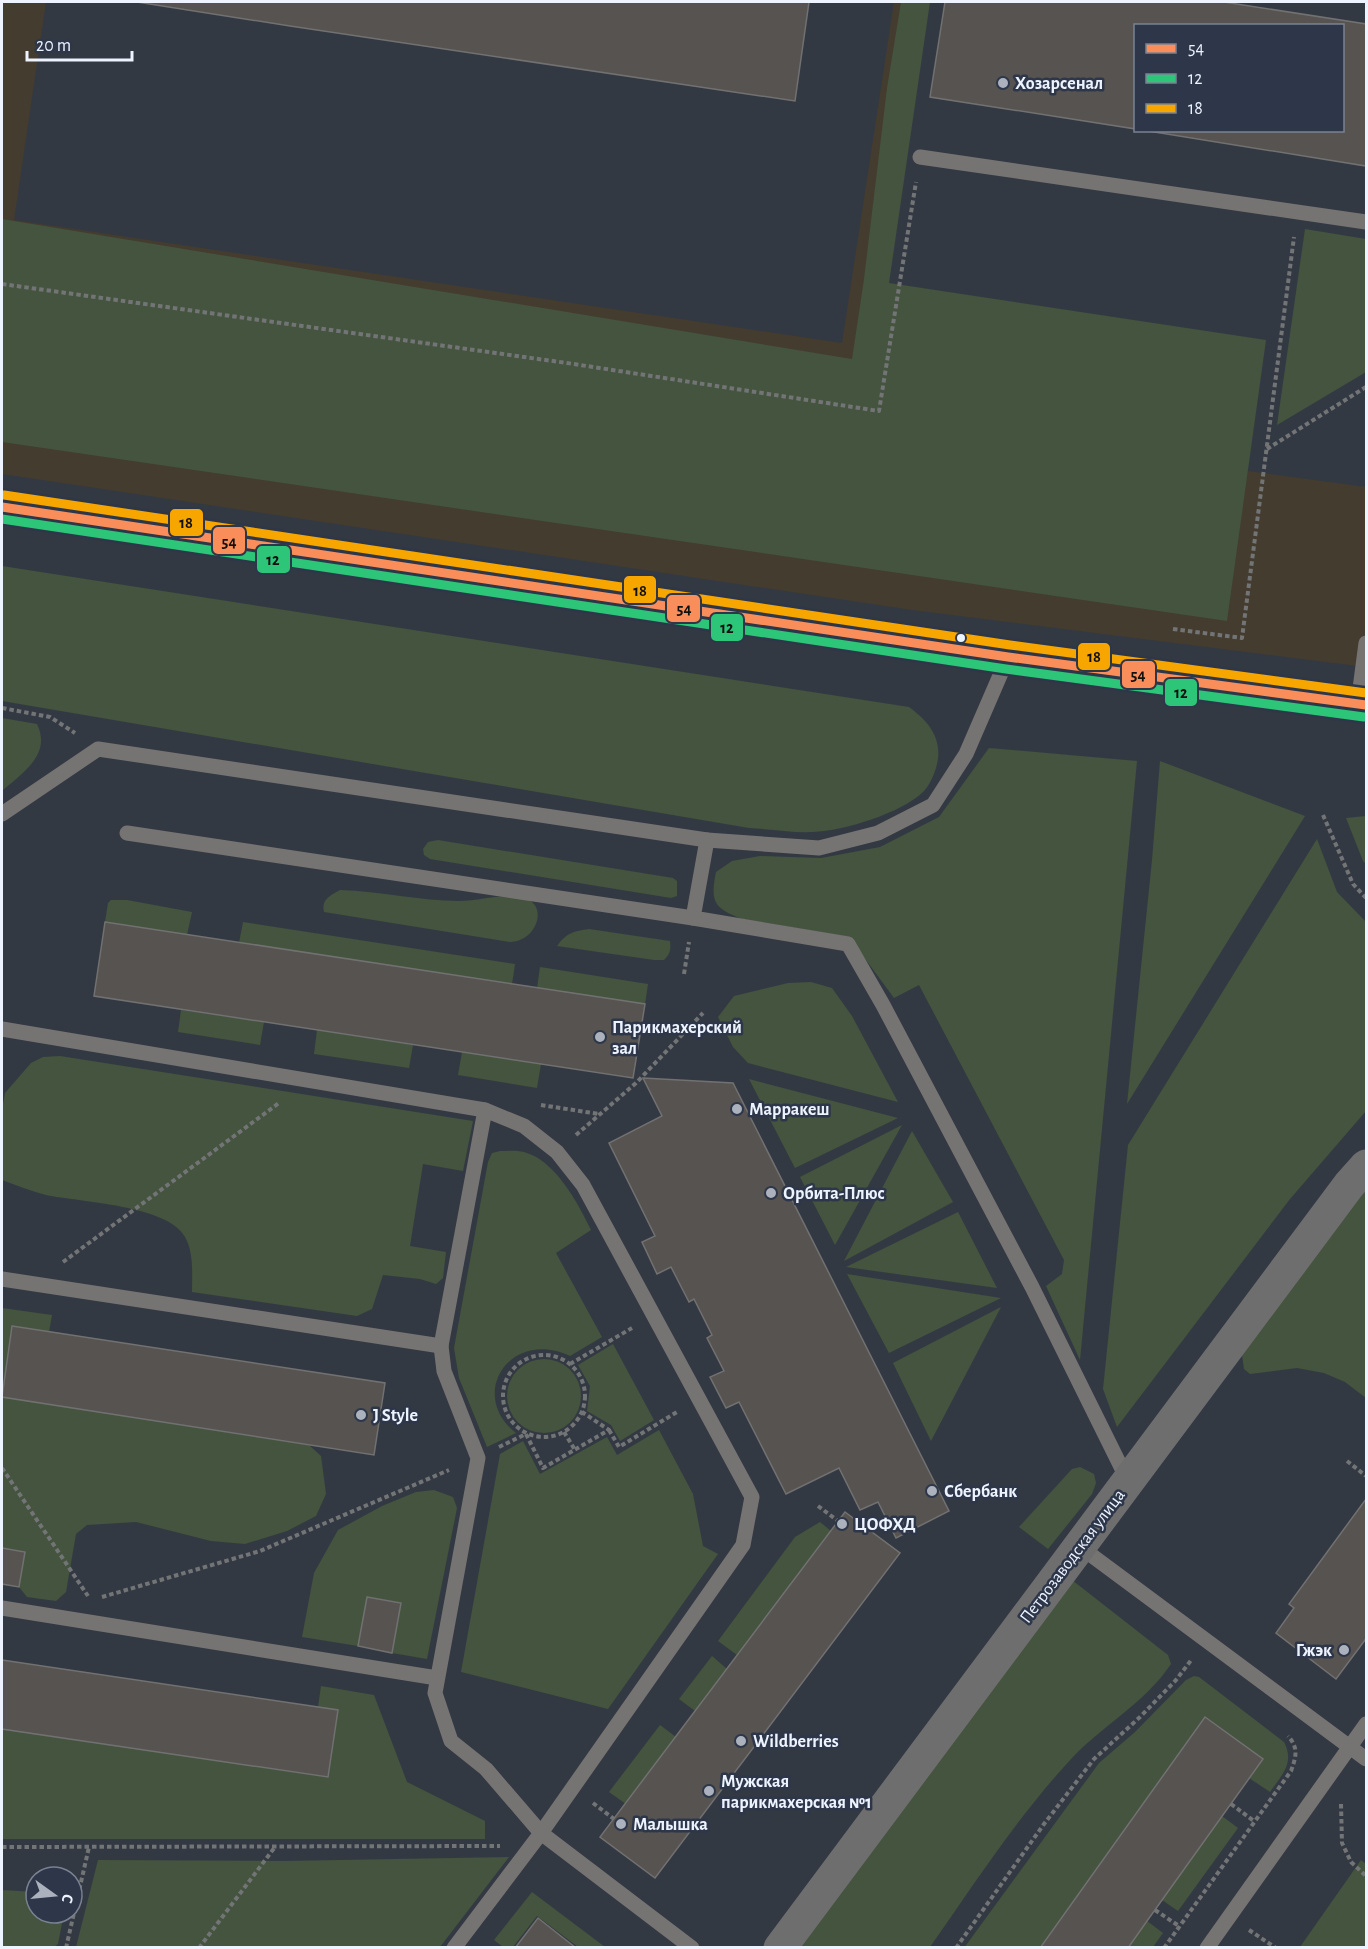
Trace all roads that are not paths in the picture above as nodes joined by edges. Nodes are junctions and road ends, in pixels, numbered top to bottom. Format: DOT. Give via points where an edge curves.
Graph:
graph roads {
  1 [pos="920,157"];
  2 [pos="1366,222"];
  3 [pos="2,507"];
  4 [pos="1366,643"];
  5 [pos="1008,657"];
  6 [pos="1362,705"];
  7 [pos="2,814"];
  8 [pos="127,833"];
  9 [pos="707,840"];
  10 [pos="693,918"];
  11 [pos="2,1029"];
  12 [pos="485,1110"];
  13 [pos="1366,1166"];
  14 [pos="2,1279"];
  15 [pos="441,1346"];
  16 [pos="1128,1481"];
  17 [pos="1079,1546"];
  18 [pos="2,1608"];
  19 [pos="437,1678"];
  20 [pos="1366,1724"];
  21 [pos="1350,1747"];
  22 [pos="1366,1759"];
  23 [pos="536,1839"];
  24 [pos="454,1947"];
  25 [pos="692,1947"];
  26 [pos="780,1947"];
  27 [pos="1207,1947"];
  1 -- 2 [label="lane"];
  3 -- 5 [label="main road"];
  4 -- 6 [label="lane"];
  5 -- 6 [label="main road"];
  5 -- 9 [label="lane" via="966,754 933,805 878,833 819,848"];
  7 -- 9 [label="lane" via="98,749"];
  8 -- 10 [label="lane"];
  9 -- 10 [label="lane"];
  10 -- 16 [label="lane" via="848,944 1032,1287"];
  11 -- 12 [label="lane"];
  12 -- 15 [label="lane"];
  12 -- 23 [label="lane" via="525,1126 557,1152 584,1185 752,1497 743,1545"];
  13 -- 16 [label="street, Петрозаводская улица"];
  14 -- 15 [label="lane"];
  15 -- 19 [label="lane" via="444,1371 478,1458"];
  16 -- 17 [label="street, Петрозаводская улица"];
  17 -- 21 [label="lane"];
  17 -- 26 [label="street, Петрозаводская улица"];
  18 -- 19 [label="lane"];
  19 -- 23 [label="lane" via="435,1693 451,1741 486,1769"];
  20 -- 21 [label="lane"];
  21 -- 22 [label="lane"];
  21 -- 27 [label="lane"];
  23 -- 24 [label="lane"];
  23 -- 25 [label="lane"];
}
